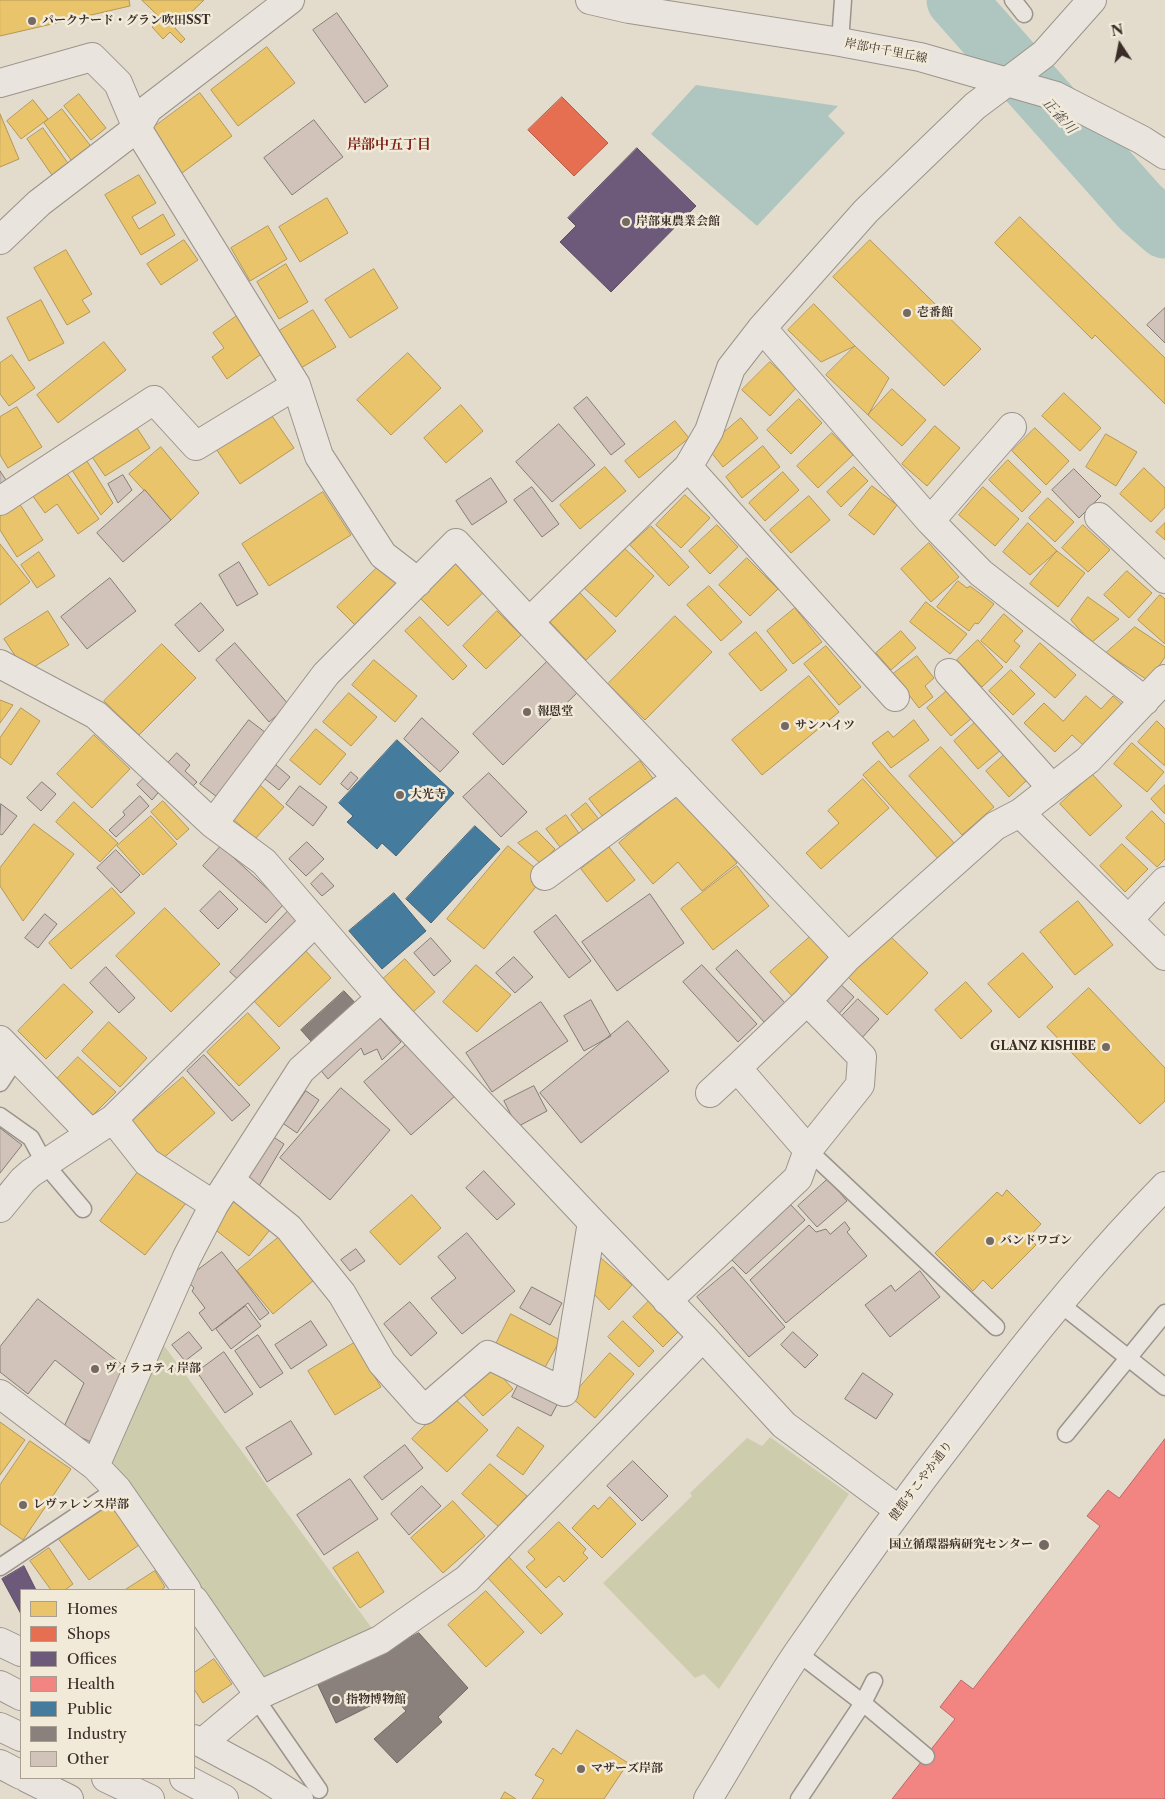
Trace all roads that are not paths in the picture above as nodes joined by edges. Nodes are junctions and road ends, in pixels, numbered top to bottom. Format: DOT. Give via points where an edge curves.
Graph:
graph roads {
  1 [pos="290,0"];
  2 [pos="590,0"];
  3 [pos="843,0"];
  4 [pos="1013,0"];
  5 [pos="1092,0"];
  6 [pos="1024,14"];
  7 [pos="840,42"];
  8 [pos="998,82"];
  9 [pos="0,83"];
  10 [pos="137,128"];
  11 [pos="1165,155"];
  12 [pos="0,240"];
  13 [pos="762,328"];
  14 [pos="296,385"];
  15 [pos="1012,427"];
  16 [pos="688,467"];
  17 [pos="0,501"];
  18 [pos="1100,517"];
  19 [pos="930,521"];
  20 [pos="1165,579"];
  21 [pos="418,582"];
  22 [pos="529,622"];
  23 [pos="0,664"];
  24 [pos="949,673"];
  25 [pos="1165,679"];
  26 [pos="895,697"];
  27 [pos="1145,701"];
  28 [pos="678,778"];
  29 [pos="1052,788"];
  30 [pos="1020,813"];
  31 [pos="213,824"];
  32 [pos="545,876"];
  33 [pos="1165,881"];
  34 [pos="1129,919"];
  35 [pos="315,922"];
  36 [pos="1165,956"];
  37 [pos="848,957"];
  38 [pos="381,998"];
  39 [pos="806,1001"];
  40 [pos="0,1040"];
  41 [pos="0,1066"];
  42 [pos="737,1068"];
  43 [pos="0,1083"];
  44 [pos="710,1093"];
  45 [pos="0,1116"];
  46 [pos="101,1126"];
  47 [pos="808,1150"];
  48 [pos="45,1164"];
  49 [pos="230,1180"];
  50 [pos="1165,1186"];
  51 [pos="214,1205"];
  52 [pos="0,1208"];
  53 [pos="84,1209"];
  54 [pos="592,1222"];
  55 [pos="667,1300"];
  56 [pos="1059,1302"];
  57 [pos="1165,1314"];
  58 [pos="996,1327"];
  59 [pos="703,1337"];
  60 [pos="1128,1357"];
  61 [pos="1165,1387"];
  62 [pos="0,1394"];
  63 [pos="1066,1434"];
  64 [pos="95,1466"];
  65 [pos="118,1489"];
  66 [pos="899,1510"];
  67 [pos="0,1567"];
  68 [pos="186,1589"];
  69 [pos="195,1601"];
  70 [pos="0,1642"];
  71 [pos="20,1652"];
  72 [pos="798,1653"];
  73 [pos="874,1682"];
  74 [pos="0,1685"];
  75 [pos="20,1695"];
  76 [pos="259,1695"];
  77 [pos="864,1703"];
  78 [pos="0,1727"];
  79 [pos="20,1737"];
  80 [pos="198,1741"];
  81 [pos="926,1756"];
  82 [pos="0,1764"];
  83 [pos="20,1774"];
  84 [pos="29,1779"];
  85 [pos="108,1779"];
  86 [pos="186,1779"];
  87 [pos="309,1794"];
  88 [pos="69,1799"];
  89 [pos="150,1799"];
  90 [pos="224,1799"];
  91 [pos="708,1799"];
  92 [pos="798,1799"];
  1 -- 10 [label="street" via="148,109"];
  2 -- 7 [label="street, 岸部中千里丘線" via="629,10"];
  3 -- 7 [label="lane"];
  4 -- 6 [label="lane"];
  5 -- 8 [label="street" via="1041,56"];
  7 -- 8 [label="street, 岸部中千里丘線" via="920,57"];
  8 -- 11 [label="street, 岸部中千里丘線" via="1056,96"];
  8 -- 13 [label="street" via="866,211"];
  9 -- 10 [label="street" via="92,57 118,83"];
  10 -- 12 [label="street" via="39,203"];
  10 -- 14 [label="street"];
  13 -- 16 [label="street" via="731,368 709,431"];
  13 -- 19 [label="street"];
  14 -- 17 [label="street" via="196,446 154,400"];
  14 -- 21 [label="street" via="318,456 383,555"];
  15 -- 19 [label="street"];
  16 -- 22 [label="street"];
  16 -- 26 [label="street"];
  18 -- 20 [label="street"];
  19 -- 27 [label="street" via="981,573"];
  21 -- 22 [label="street" via="456,543"];
  21 -- 31 [label="street" via="326,674"];
  22 -- 28 [label="street"];
  23 -- 31 [label="street" via="96,715"];
  24 -- 29 [label="street"];
  25 -- 27 [label="street"];
  27 -- 29 [label="street" via="1088,760"];
  28 -- 32 [label="street"];
  28 -- 37 [label="street"];
  29 -- 30 [label="street"];
  30 -- 34 [label="street"];
  30 -- 37 [label="street" via="995,826"];
  31 -- 35 [label="street" via="264,862"];
  33 -- 34 [label="street"];
  34 -- 36 [label="street"];
  35 -- 38 [label="street"];
  35 -- 46 [label="street"];
  37 -- 39 [label="street"];
  38 -- 49 [label="street" via="301,1070"];
  38 -- 54 [label="street"];
  39 -- 42 [label="street"];
  39 -- 47 [label="street" via="862,1057 860,1085"];
  40 -- 46 [label="street"];
  41 -- 43 [label="lane" via="8,1072"];
  42 -- 44 [label="street"];
  42 -- 47 [label="street"];
  45 -- 48 [label="lane" via="31,1138"];
  46 -- 48 [label="street"];
  46 -- 51 [label="street" via="147,1162"];
  47 -- 55 [label="street" via="798,1178"];
  47 -- 58 [label="lane"];
  48 -- 52 [label="street" via="23,1180"];
  48 -- 53 [label="lane"];
  49 -- 51 [label="street"];
  49 -- 54 [label="street" via="289,1228 342,1294 382,1362 424,1410 488,1355 564,1392"];
  50 -- 56 [label="street, 健都すこやか通り"];
  51 -- 64 [label="street" via="187,1257"];
  54 -- 55 [label="street"];
  55 -- 59 [label="street"];
  56 -- 60 [label="lane"];
  56 -- 66 [label="street, 健都すこやか通り"];
  57 -- 60 [label="lane"];
  59 -- 66 [label="street" via="784,1425"];
  59 -- 76 [label="street" via="467,1579 380,1640"];
  60 -- 61 [label="lane"];
  60 -- 63 [label="lane"];
  62 -- 64 [label="street"];
  64 -- 65 [label="street"];
  65 -- 67 [label="lane"];
  65 -- 68 [label="street"];
  66 -- 72 [label="street, 健都すこやか通り"];
  69 -- 76 [label="street"];
  70 -- 71 [label="street"];
  72 -- 77 [label="lane"];
  72 -- 91 [label="street, 健都すこやか通り"];
  73 -- 77 [label="lane"];
  74 -- 75 [label="street"];
  76 -- 80 [label="street"];
  76 -- 87 [label="lane" via="261,1706"];
  77 -- 81 [label="lane"];
  77 -- 92 [label="lane"];
  78 -- 79 [label="street"];
  80 -- 87 [label="street" via="261,1775"];
  82 -- 83 [label="street"];
  84 -- 88 [label="street"];
  85 -- 89 [label="street"];
  86 -- 90 [label="street"];
}
